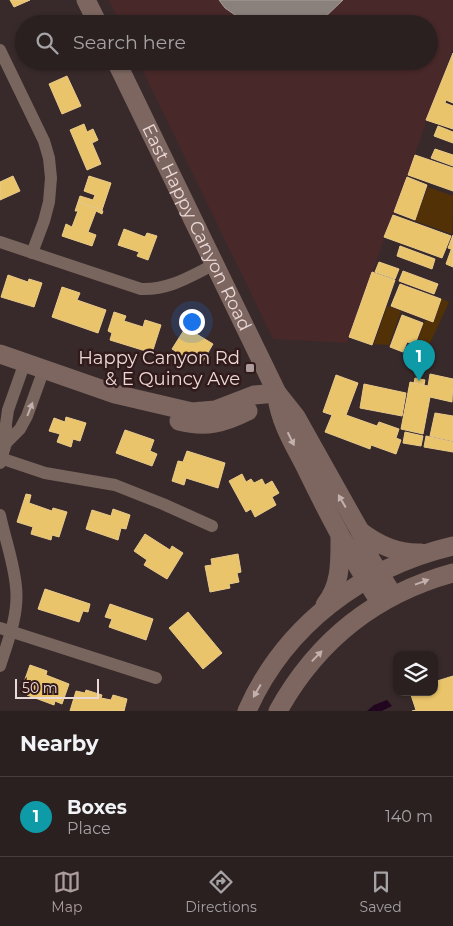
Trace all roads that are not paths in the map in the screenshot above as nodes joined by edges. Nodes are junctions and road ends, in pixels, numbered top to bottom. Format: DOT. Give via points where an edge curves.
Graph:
graph roads {
  1 [pos="86,0"];
  2 [pos="94,15"];
  3 [pos="0,50"];
  4 [pos="120,70"];
  5 [pos="0,242"];
  6 [pos="32,253"];
  7 [pos="214,265"];
  8 [pos="0,354"];
  9 [pos="25,362"];
  10 [pos="44,368"];
  11 [pos="277,393"];
  12 [pos="6,443"];
  13 [pos="0,460"];
  14 [pos="0,515"];
  15 [pos="212,526"];
  16 [pos="360,531"];
  17 [pos="340,538"];
  18 [pos="453,546"];
  19 [pos="427,553"];
  20 [pos="453,573"];
  21 [pos="372,576"];
  22 [pos="387,598"];
  23 [pos="320,612"];
  24 [pos="6,630"];
  25 [pos="0,666"];
  26 [pos="156,678"];
  27 [pos="247,711"];
  28 [pos="278,711"];
  1 -- 2 [label="street"];
  3 -- 6 [label="street" via="49,158 49,202"];
  4 -- 7 [label="street, East Happy Canyon Road"];
  5 -- 6 [label="street"];
  6 -- 7 [label="street" via="141,289 171,286"];
  7 -- 11 [label="street, East Happy Canyon Road"];
  8 -- 9 [label="street"];
  9 -- 10 [label="street"];
  9 -- 12 [label="street" via="8,410"];
  10 -- 11 [label="street" via="115,394 200,412 223,408 254,396"];
  12 -- 10 [label="street, one-way" via="27,416"];
  16 -- 11 [label="street, East Happy Canyon Road, one-way" via="296,417"];
  11 -- 17 [label="street, East Happy Canyon Road, one-way" via="286,428"];
  12 -- 13 [label="street"];
  13 -- 15 [label="street" via="46,473 115,485"];
  14 -- 24 [label="street" via="16,586 16,602"];
  16 -- 19 [label="street" via="386,547"];
  16 -- 21 [label="street, East Happy Canyon Road"];
  17 -- 21 [label="street, East Happy Canyon Road"];
  17 -- 23 [label="street" via="337,581 331,598"];
  18 -- 19 [label="street"];
  19 -- 21 [label="street"];
  22 -- 20 [label="street, one-way"];
  21 -- 22 [label="street, East Happy Canyon Road"];
  21 -- 23 [label="street"];
  28 -- 22 [label="street, one-way" via="312,660 349,625"];
  23 -- 27 [label="street, one-way" via="286,647"];
  24 -- 25 [label="street"];
  24 -- 26 [label="street"];
}
